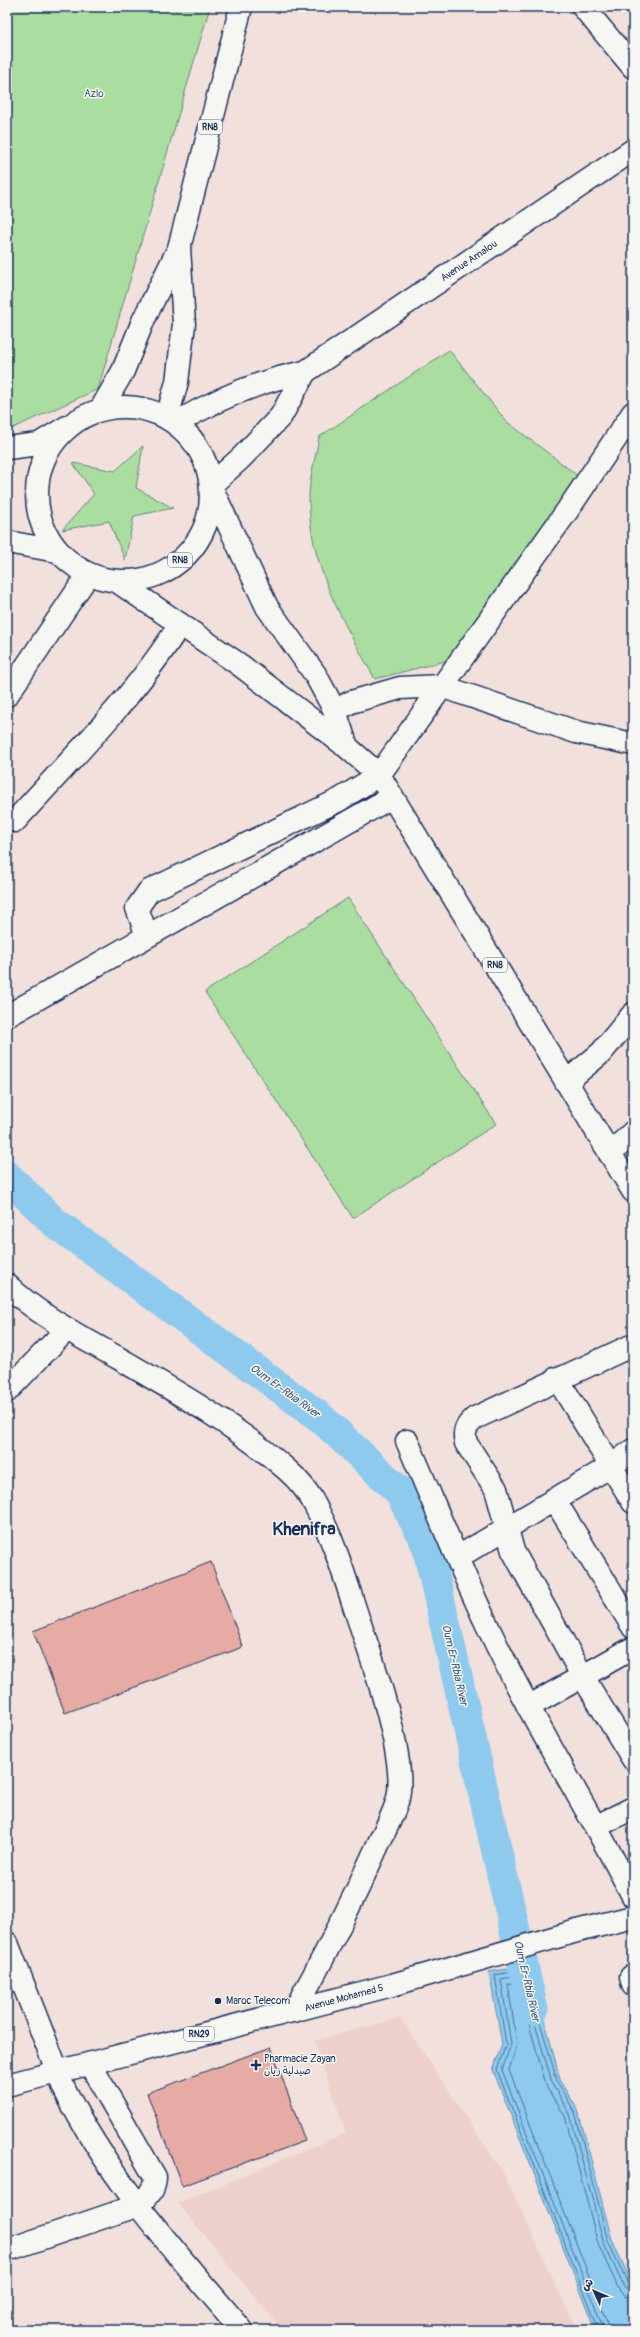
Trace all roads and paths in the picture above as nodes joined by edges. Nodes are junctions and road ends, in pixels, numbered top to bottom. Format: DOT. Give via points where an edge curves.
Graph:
graph roads {
  1 [pos="241,7"];
  2 [pos="583,7"];
  3 [pos="633,67"];
  4 [pos="633,150"];
  5 [pos="179,248"];
  6 [pos="305,372"];
  7 [pos="101,409"];
  8 [pos="633,413"];
  9 [pos="171,420"];
  10 [pos="67,427"];
  11 [pos="7,448"];
  12 [pos="211,487"];
  13 [pos="7,542"];
  14 [pos="56,551"];
  15 [pos="88,575"];
  16 [pos="118,582"];
  17 [pos="180,624"];
  18 [pos="441,686"];
  19 [pos="7,695"];
  20 [pos="335,711"];
  21 [pos="633,744"];
  22 [pos="347,746"];
  23 [pos="379,775"];
  24 [pos="392,797"];
  25 [pos="15,821"];
  26 [pos="147,936"];
  27 [pos="633,1014"];
  28 [pos="7,1016"];
  29 [pos="566,1082"];
  30 [pos="633,1132"];
  31 [pos="610,1154"];
  32 [pos="633,1191"];
  33 [pos="7,1285"];
  34 [pos="67,1329"];
  35 [pos="630,1353"];
  36 [pos="557,1378"];
  37 [pos="7,1391"];
  38 [pos="408,1441"];
  39 [pos="633,1450"];
  40 [pos="611,1466"];
  41 [pos="554,1499"];
  42 [pos="633,1502"];
  43 [pos="507,1529"];
  44 [pos="458,1557"];
  45 [pos="633,1627"];
  46 [pos="633,1648"];
  47 [pos="583,1677"];
  48 [pos="528,1706"];
  49 [pos="633,1759"];
  50 [pos="633,1808"];
  51 [pos="597,1826"];
  52 [pos="633,1896"];
  53 [pos="633,1917"];
  54 [pos="7,1943"];
  55 [pos="294,2011"];
  56 [pos="90,2064"];
  57 [pos="58,2073"];
  58 [pos="7,2085"];
  59 [pos="139,2205"];
  60 [pos="7,2250"];
  61 [pos="242,2330"];
  1 -- 5 [label="street, RN8"];
  2 -- 3 [label="street"];
  4 -- 6 [label="street, Avenue Amalou"];
  5 -- 7 [label="street, RN8" via="143,321 123,371"];
  5 -- 9 [label="street, RN8" via="184,324"];
  6 -- 9 [label="street" via="253,386"];
  6 -- 12 [label="street" via="280,416"];
  7 -- 9 [label="street, RN8" via="123,406 146,409"];
  7 -- 10 [label="street, RN8" via="83,416"];
  8 -- 18 [label="street" via="567,511"];
  9 -- 12 [label="street, RN8" via="197,445"];
  10 -- 11 [label="street" via="39,444"];
  10 -- 14 [label="street, RN8" via="49,448 38,473 36,501 42,528"];
  12 -- 16 [label="street, RN8" via="209,514 200,537 186,556 166,571 143,580"];
  12 -- 20 [label="street, RN8" via="267,607 315,674"];
  13 -- 14 [label="street"];
  14 -- 15 [label="street, RN8" via="71,565"];
  15 -- 16 [label="street, RN8"];
  15 -- 19 [label="street"];
  16 -- 17 [label="street, RN8"];
  17 -- 22 [label="street, RN8" via="240,665 317,726"];
  17 -- 25 [label="street" via="163,652"];
  18 -- 20 [label="street" via="400,688 350,702"];
  18 -- 21 [label="street" via="576,732"];
  18 -- 23 [label="street"];
  20 -- 22 [label="street, RN8"];
  22 -- 23 [label="street, RN8"];
  23 -- 24 [label="street, RN8"];
  23 -- 26 [label="street" via="339,800 149,891 137,908"];
  24 -- 26 [label="street"];
  24 -- 29 [label="street, RN8"];
  26 -- 28 [label="street"];
  27 -- 29 [label="street" via="601,1054"];
  29 -- 31 [label="street, RN8"];
  30 -- 31 [label="street"];
  31 -- 32 [label="street, RN8"];
  33 -- 34 [label="street" via="18,1296"];
  34 -- 37 [label="street"];
  34 -- 55 [label="street" via="226,1424 287,1469 305,1489 318,1510 334,1548 374,1665 398,1770 397,1800 327,1954"];
  35 -- 36 [label="street"];
  36 -- 40 [label="street"];
  36 -- 43 [label="street" via="475,1418 465,1430 466,1443 496,1489"];
  38 -- 44 [label="street"];
  39 -- 40 [label="street"];
  40 -- 41 [label="street"];
  40 -- 42 [label="street"];
  41 -- 43 [label="street"];
  41 -- 45 [label="street"];
  43 -- 44 [label="street"];
  43 -- 47 [label="street" via="513,1550"];
  44 -- 48 [label="street" via="488,1627"];
  46 -- 47 [label="street"];
  47 -- 48 [label="street"];
  47 -- 49 [label="street"];
  48 -- 51 [label="street"];
  50 -- 51 [label="street"];
  51 -- 52 [label="street"];
  53 -- 55 [label="street, Avenue Mohamed 5 / RN29"];
  54 -- 57 [label="street"];
  55 -- 56 [label="street, Avenue Mohamed 5 / RN29"];
  56 -- 57 [label="street, Avenue Mohamed 5 / RN29"];
  56 -- 59 [label="street" via="155,2177 155,2186"];
  57 -- 58 [label="street, Avenue Mohamed 5 / RN29"];
  57 -- 59 [label="street" via="75,2112 120,2181"];
  59 -- 60 [label="street"];
  59 -- 61 [label="street"];
}
